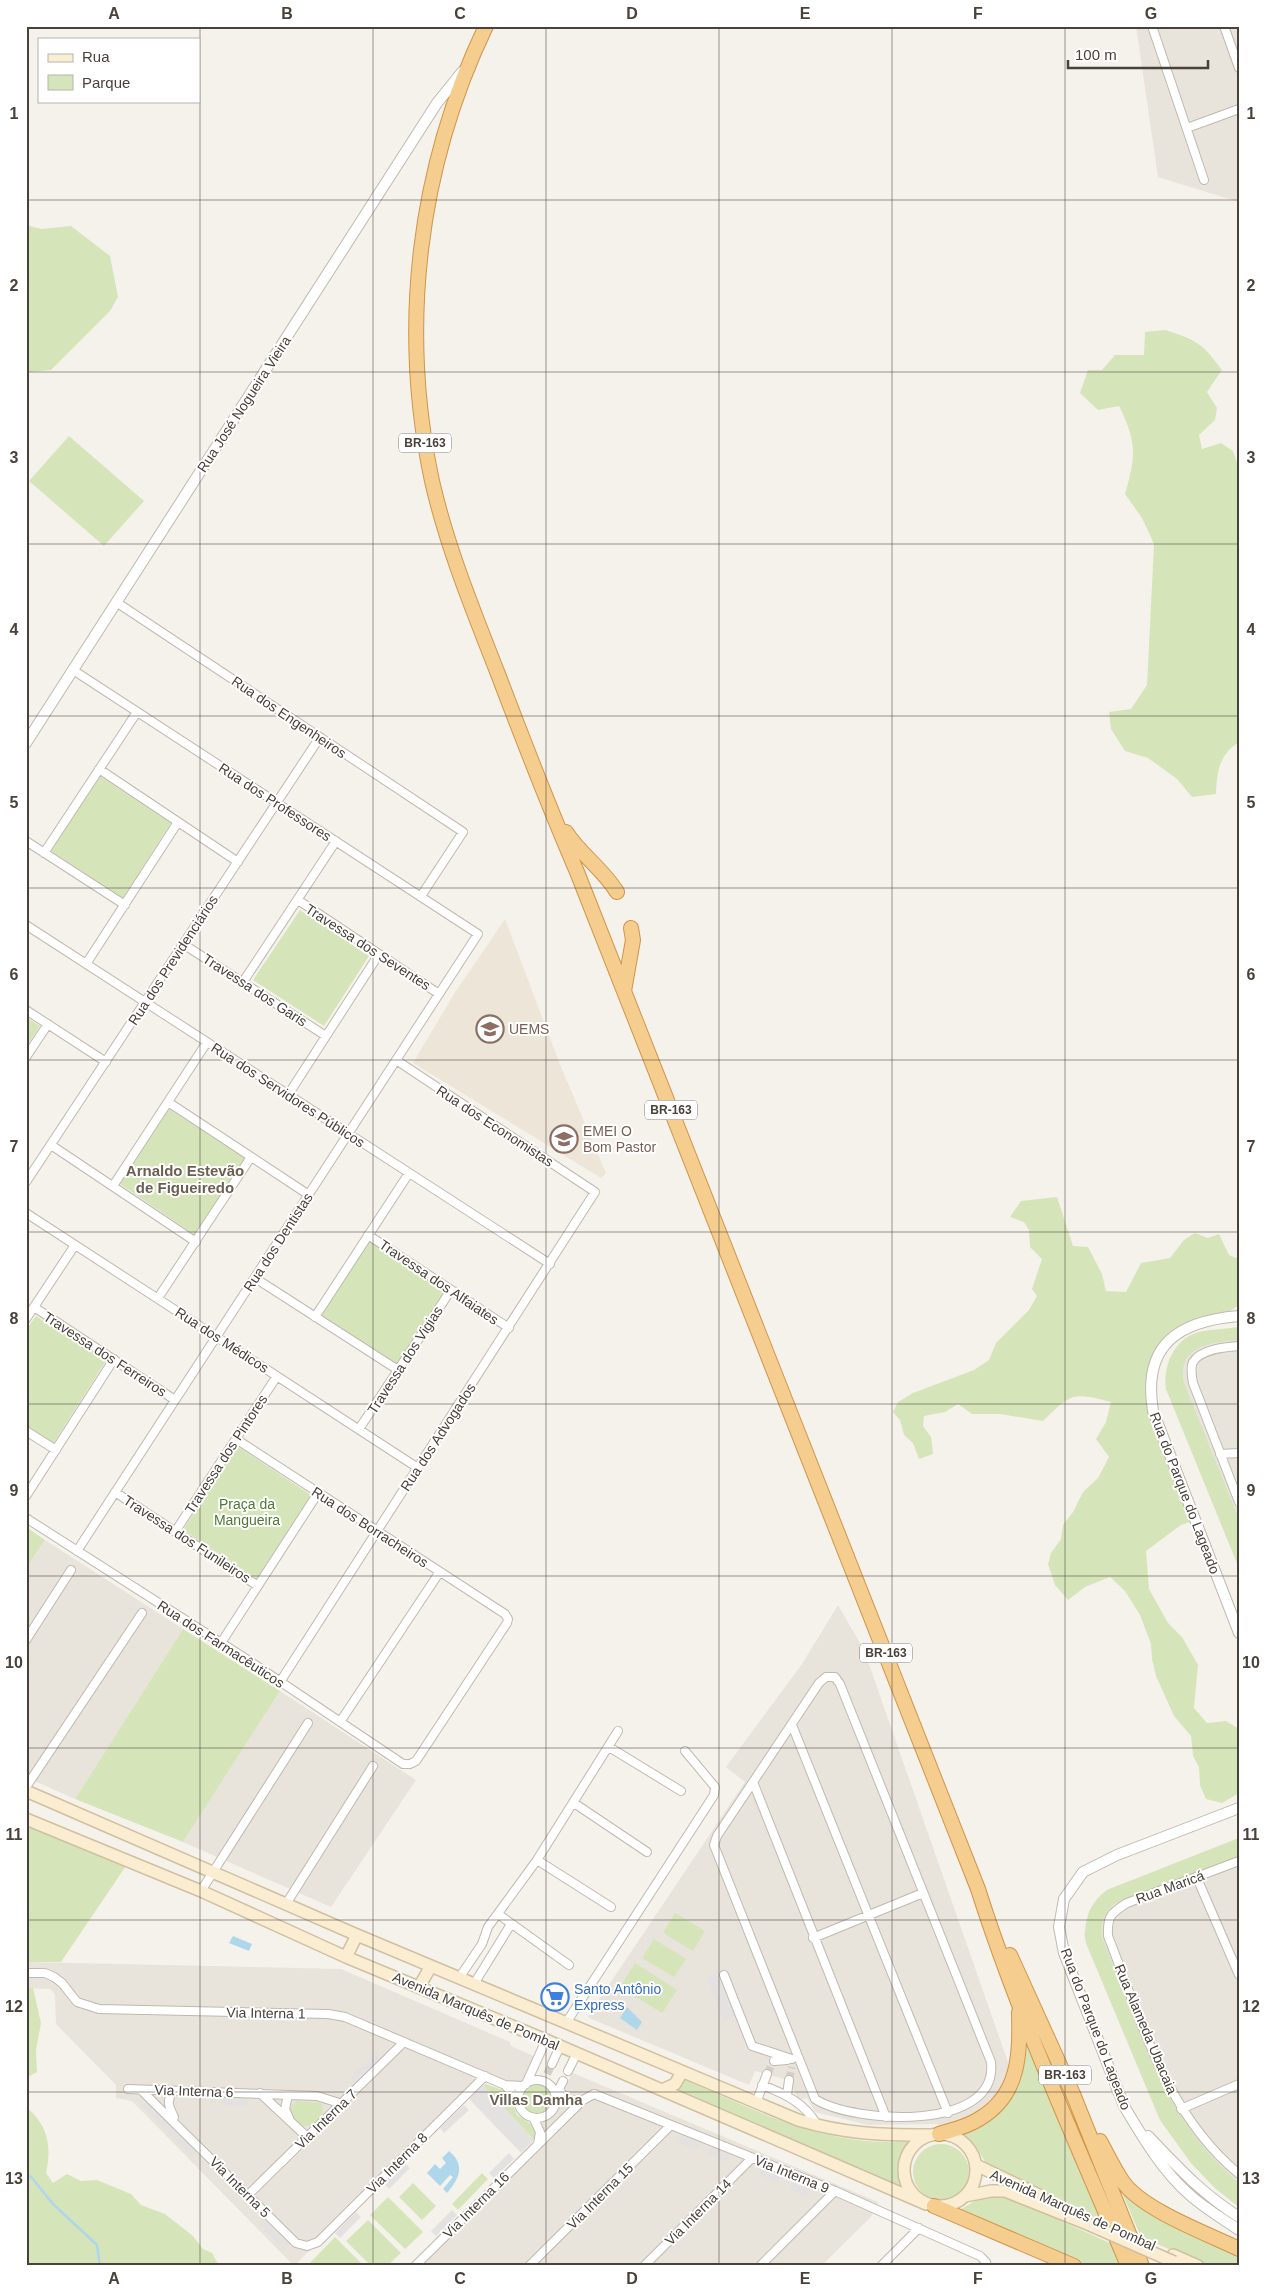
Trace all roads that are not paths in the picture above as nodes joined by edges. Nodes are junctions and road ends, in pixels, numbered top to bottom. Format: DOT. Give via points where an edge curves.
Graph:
graph roads {
  1 [pos="486,26"];
  2 [pos="1152,26"];
  3 [pos="1224,26"];
  4 [pos="466,68"];
  5 [pos="1239,68"];
  6 [pos="1239,109"];
  7 [pos="1187,128"];
  8 [pos="1204,180"];
  9 [pos="116,602"];
  10 [pos="73,670"];
  11 [pos="137,712"];
  12 [pos="320,737"];
  13 [pos="26,743"];
  14 [pos="99,769"];
  15 [pos="277,803"];
  16 [pos="547,804"];
  17 [pos="178,822"];
  18 [pos="26,841"];
  19 [pos="336,841"];
  20 [pos="44,853"];
  21 [pos="238,862"];
  22 [pos="617,892"];
  23 [pos="421,896"];
  24 [pos="298,900"];
  25 [pos="124,905"];
  26 [pos="26,925"];
  27 [pos="631,928"];
  28 [pos="478,934"];
  29 [pos="184,944"];
  30 [pos="379,954"];
  31 [pos="86,964"];
  32 [pos="243,982"];
  33 [pos="624,991"];
  34 [pos="439,994"];
  35 [pos="145,1002"];
  36 [pos="26,1010"];
  37 [pos="48,1024"];
  38 [pos="326,1036"];
  39 [pos="207,1042"];
  40 [pos="26,1057"];
  41 [pos="396,1060"];
  42 [pos="106,1062"];
  43 [pos="288,1095"];
  44 [pos="168,1102"];
  45 [pos="348,1134"];
  46 [pos="50,1145"];
  47 [pos="251,1157"];
  48 [pos="409,1173"];
  49 [pos="26,1182"];
  50 [pos="113,1186"];
  51 [pos="594,1192"];
  52 [pos="309,1195"];
  53 [pos="26,1213"];
  54 [pos="368,1235"];
  55 [pos="196,1242"];
  56 [pos="75,1245"];
  57 [pos="550,1264"];
  58 [pos="254,1278"];
  59 [pos="451,1290"];
  60 [pos="158,1298"];
  61 [pos="34,1307"];
  62 [pos="1239,1316"];
  63 [pos="315,1317"];
  64 [pos="26,1319"];
  65 [pos="509,1328"];
  66 [pos="216,1337"];
  67 [pos="1239,1346"];
  68 [pos="114,1359"];
  69 [pos="398,1370"];
  70 [pos="277,1376"];
  71 [pos="175,1400"];
  72 [pos="359,1429"];
  73 [pos="26,1431"];
  74 [pos="236,1439"];
  75 [pos="56,1450"];
  76 [pos="1239,1453"];
  77 [pos="1220,1454"];
  78 [pos="418,1468"];
  79 [pos="115,1492"];
  80 [pos="318,1493"];
  81 [pos="26,1496"];
  82 [pos="1239,1502"];
  83 [pos="26,1518"];
  84 [pos="376,1531"];
  85 [pos="176,1532"];
  86 [pos="77,1551"];
  87 [pos="71,1570"];
  88 [pos="439,1573"];
  89 [pos="258,1586"];
  90 [pos="142,1613"];
  91 [pos="1239,1633"];
  92 [pos="26,1640"];
  93 [pos="221,1643"];
  94 [pos="280,1682"];
  95 [pos="340,1722"];
  96 [pos="308,1723"];
  97 [pos="792,1725"];
  98 [pos="618,1731"];
  99 [pos="610,1747"];
  100 [pos="685,1751"];
  101 [pos="416,1761"];
  102 [pos="373,1766"];
  103 [pos="752,1782"];
  104 [pos="26,1786"];
  105 [pos="26,1791"];
  106 [pos="681,1791"];
  107 [pos="574,1803"];
  108 [pos="1239,1808"];
  109 [pos="26,1819"];
  110 [pos="648,1852"];
  111 [pos="537,1860"];
  112 [pos="1239,1861"];
  113 [pos="212,1872"];
  114 [pos="1197,1878"];
  115 [pos="978,1889"];
  116 [pos="201,1891"];
  117 [pos="923,1893"];
  118 [pos="286,1904"];
  119 [pos="611,1906"];
  120 [pos="498,1914"];
  121 [pos="868,1916"];
  122 [pos="1108,1922"];
  123 [pos="512,1924"];
  124 [pos="357,1935"];
  125 [pos="813,1938"];
  126 [pos="346,1956"];
  127 [pos="569,1965"];
  128 [pos="431,1966"];
  129 [pos="1238,1971"];
  130 [pos="26,1973"];
  131 [pos="724,1975"];
  132 [pos="459,1978"];
  133 [pos="474,1984"];
  134 [pos="419,1987"];
  135 [pos="1019,2004"];
  136 [pos="566,2023"];
  137 [pos="546,2040"];
  138 [pos="404,2042"];
  139 [pos="560,2046"];
  140 [pos="795,2048"];
  141 [pos="577,2053"];
  142 [pos="774,2061"];
  143 [pos="792,2063"];
  144 [pos="552,2064"];
  145 [pos="568,2070"];
  146 [pos="682,2072"];
  147 [pos="767,2074"];
  148 [pos="485,2076"];
  149 [pos="789,2080"];
  150 [pos="1239,2084"];
  151 [pos="505,2085"];
  152 [pos="524,2085"];
  153 [pos="762,2085"];
  154 [pos="560,2088"];
  155 [pos="128,2089"];
  156 [pos="141,2090"];
  157 [pos="662,2090"];
  158 [pos="173,2091"];
  159 [pos="260,2093"];
  160 [pos="594,2094"];
  161 [pos="788,2094"];
  162 [pos="1073,2094"];
  163 [pos="288,2095"];
  164 [pos="583,2100"];
  165 [pos="518,2101"];
  166 [pos="756,2103"];
  167 [pos="342,2104"];
  168 [pos="556,2106"];
  169 [pos="1181,2109"];
  170 [pos="948,2113"];
  171 [pos="569,2115"];
  172 [pos="886,2118"];
  173 [pos="538,2119"];
  174 [pos="1133,2121"];
  175 [pos="291,2122"];
  176 [pos="177,2123"];
  177 [pos="817,2125"];
  178 [pos="670,2126"];
  179 [pos="553,2130"];
  180 [pos="934,2134"];
  181 [pos="307,2137"];
  182 [pos="538,2144"];
  183 [pos="752,2158"];
  184 [pos="976,2166"];
  185 [pos="1239,2174"];
  186 [pos="835,2192"];
  187 [pos="248,2195"];
  188 [pos="964,2196"];
  189 [pos="930,2205"];
  190 [pos="1239,2217"];
  191 [pos="1090,2222"];
  192 [pos="919,2228"];
  193 [pos="1239,2230"];
  194 [pos="307,2246"];
  195 [pos="1239,2249"];
  196 [pos="1176,2261"];
  197 [pos="986,2264"];
  198 [pos="414,2266"];
  199 [pos="529,2266"];
  200 [pos="644,2266"];
  201 [pos="760,2266"];
  202 [pos="881,2266"];
  203 [pos="1074,2266"];
  204 [pos="1128,2266"];
  205 [pos="1142,2266"];
  206 [pos="1198,2266"];
  1 -- 4 [label="highway, BR-163"];
  2 -- 7 [label="street"];
  3 -- 5 [label="street"];
  4 -- 9 [label="street, Rua José Nogueira Vieira" via="437,103"];
  4 -- 16 [label="highway, BR-163" via="441,146 420,252 416,315 419,398 426,449 446,531"];
  6 -- 7 [label="street"];
  7 -- 8 [label="street"];
  9 -- 10 [label="street, Rua José Nogueira Vieira"];
  9 -- 12 [label="street, Rua dos Engenheiros"];
  10 -- 11 [label="street, Rua dos Professores"];
  10 -- 13 [label="street, Rua José Nogueira Vieira"];
  11 -- 14 [label="street"];
  11 -- 15 [label="street, Rua dos Professores"];
  12 -- 15 [label="street, Rua dos Previdenciários"];
  12 -- 23 [label="street, Rua dos Engenheiros" via="463,832"];
  14 -- 17 [label="street"];
  14 -- 20 [label="street"];
  15 -- 19 [label="street, Rua dos Professores"];
  15 -- 21 [label="street, Rua dos Previdenciários"];
  16 -- 22 [label="highway" via="573,844"];
  16 -- 33 [label="highway, BR-163"];
  17 -- 21 [label="street"];
  17 -- 25 [label="street"];
  18 -- 20 [label="street"];
  19 -- 23 [label="street, Rua dos Professores"];
  19 -- 24 [label="street"];
  20 -- 25 [label="street"];
  21 -- 29 [label="street, Rua dos Previdenciários"];
  23 -- 28 [label="street, Rua dos Professores"];
  24 -- 30 [label="street, Travessa dos Seventes"];
  24 -- 32 [label="street"];
  25 -- 31 [label="street"];
  26 -- 31 [label="street, Rua dos Servidores Públicos"];
  27 -- 33 [label="highway" via="633,940"];
  28 -- 34 [label="street, Rua dos Dentistas"];
  29 -- 32 [label="street, Travessa dos Garis"];
  29 -- 35 [label="street, Rua dos Previdenciários"];
  30 -- 34 [label="street, Travessa dos Seventes"];
  30 -- 38 [label="street"];
  31 -- 35 [label="street, Rua dos Servidores Públicos"];
  32 -- 38 [label="street, Travessa dos Garis"];
  33 -- 115 [label="highway, BR-163"];
  34 -- 41 [label="street, Rua dos Dentistas"];
  35 -- 39 [label="street, Rua dos Servidores Públicos"];
  35 -- 42 [label="street, Rua dos Previdenciários"];
  36 -- 37 [label="street"];
  37 -- 40 [label="street"];
  37 -- 42 [label="street"];
  38 -- 43 [label="street"];
  39 -- 43 [label="street, Rua dos Servidores Públicos"];
  39 -- 44 [label="street"];
  41 -- 45 [label="street, Rua dos Dentistas"];
  41 -- 51 [label="street, Rua dos Economistas"];
  42 -- 46 [label="street, Rua dos Previdenciários"];
  43 -- 45 [label="street, Rua dos Servidores Públicos"];
  44 -- 47 [label="street"];
  44 -- 50 [label="street"];
  45 -- 48 [label="street, Rua dos Servidores Públicos"];
  45 -- 52 [label="street, Rua dos Dentistas"];
  46 -- 49 [label="street, Rua dos Previdenciários"];
  46 -- 50 [label="street"];
  47 -- 52 [label="street"];
  47 -- 55 [label="street"];
  48 -- 54 [label="street"];
  48 -- 57 [label="street, Rua dos Servidores Públicos"];
  50 -- 55 [label="street"];
  51 -- 57 [label="street, Rua dos Advogados"];
  52 -- 58 [label="street, Rua dos Dentistas"];
  53 -- 56 [label="street, Rua dos Médicos"];
  54 -- 59 [label="street, Travessa dos Alfaiates"];
  54 -- 63 [label="street"];
  55 -- 60 [label="street"];
  56 -- 60 [label="street, Rua dos Médicos"];
  56 -- 61 [label="street"];
  57 -- 65 [label="street, Rua dos Advogados"];
  58 -- 63 [label="street"];
  58 -- 66 [label="street, Rua dos Dentistas"];
  59 -- 65 [label="street, Travessa dos Alfaiates"];
  59 -- 69 [label="street, Travessa dos Vigias"];
  60 -- 66 [label="street, Rua dos Médicos"];
  61 -- 64 [label="street"];
  61 -- 68 [label="street, Travessa dos Ferreiros"];
  62 -- 91 [label="street, Rua do Parque do Lageado" via="1199,1322 1181,1330 1163,1346 1153,1366 1150,1391 1153,1411"];
  63 -- 69 [label="street"];
  65 -- 78 [label="street, Rua dos Advogados"];
  66 -- 70 [label="street, Rua dos Médicos"];
  66 -- 71 [label="street, Rua dos Dentistas"];
  67 -- 77 [label="street" via="1204,1353 1193,1362 1192,1383"];
  68 -- 71 [label="street, Travessa dos Ferreiros"];
  68 -- 75 [label="street"];
  69 -- 72 [label="street, Travessa dos Vigias"];
  70 -- 72 [label="street, Rua dos Médicos"];
  70 -- 74 [label="street, Travessa dos Pintores"];
  71 -- 79 [label="street, Rua dos Dentistas"];
  72 -- 78 [label="street, Rua dos Médicos"];
  73 -- 75 [label="street"];
  74 -- 80 [label="street, Rua dos Borracheiros"];
  74 -- 85 [label="street, Travessa dos Pintores"];
  75 -- 81 [label="street"];
  76 -- 77 [label="street"];
  77 -- 82 [label="street"];
  78 -- 84 [label="street, Rua dos Advogados"];
  79 -- 85 [label="street, Travessa dos Funileiros"];
  79 -- 86 [label="street, Rua dos Dentistas"];
  80 -- 84 [label="street, Rua dos Borracheiros"];
  80 -- 89 [label="street"];
  83 -- 86 [label="street, Rua dos Farmacêuticos"];
  84 -- 88 [label="street, Rua dos Borracheiros"];
  84 -- 94 [label="street, Rua dos Advogados"];
  85 -- 89 [label="street, Travessa dos Funileiros"];
  86 -- 93 [label="street, Rua dos Farmacêuticos"];
  87 -- 92 [label="street"];
  88 -- 95 [label="street"];
  88 -- 101 [label="street, Rua dos Borracheiros" via="508,1619"];
  89 -- 93 [label="street"];
  90 -- 104 [label="street"];
  93 -- 94 [label="street, Rua dos Farmacêuticos"];
  94 -- 95 [label="street, Rua dos Farmacêuticos"];
  95 -- 101 [label="street, Rua dos Farmacêuticos" via="404,1764"];
  96 -- 113 [label="street"];
  97 -- 103 [label="street"];
  97 -- 117 [label="street" via="819,1683 826,1677 835,1677"];
  97 -- 121 [label="street"];
  98 -- 99 [label="street"];
  99 -- 106 [label="street"];
  99 -- 107 [label="street"];
  100 -- 136 [label="street" via="715,1787 714,1795"];
  102 -- 118 [label="street"];
  103 -- 125 [label="street"];
  103 -- 140 [label="street" via="714,1845"];
  105 -- 113 [label="main road, Avenida Marquês de Pombal"];
  107 -- 110 [label="street"];
  107 -- 111 [label="street"];
  108 -- 174 [label="street, Rua do Parque do Lageado" via="1117,1855 1083,1872 1064,1899 1059,1926 1064,1953 1124,2106"];
  109 -- 116 [label="main road, Avenida Marquês de Pombal"];
  111 -- 119 [label="street"];
  111 -- 120 [label="street"];
  112 -- 114 [label="street, Rua Maricá"];
  113 -- 116 [label="street"];
  113 -- 118 [label="main road, Avenida Marquês de Pombal"];
  114 -- 122 [label="street, Rua Maricá" via="1127,1903 1113,1912"];
  114 -- 129 [label="street"];
  115 -- 135 [label="highway, BR-163"];
  115 -- 162 [label="highway, BR-163" via="1000,1930"];
  116 -- 126 [label="main road, Avenida Marquês de Pombal"];
  117 -- 121 [label="street"];
  117 -- 170 [label="street" via="991,2062 988,2084 974,2098"];
  118 -- 124 [label="main road, Avenida Marquês de Pombal"];
  120 -- 123 [label="street"];
  120 -- 132 [label="street"];
  121 -- 125 [label="street"];
  121 -- 170 [label="street"];
  122 -- 169 [label="street, Rua Alameda Ubacaia" via="1108,1936"];
  123 -- 127 [label="street"];
  123 -- 133 [label="street"];
  124 -- 126 [label="main road"];
  124 -- 128 [label="main road, Avenida Marquês de Pombal"];
  125 -- 172 [label="street"];
  126 -- 134 [label="main road, Avenida Marquês de Pombal"];
  128 -- 132 [label="main road, Avenida Marquês de Pombal"];
  128 -- 134 [label="main road"];
  130 -- 138 [label="street, Via Interna 1" via="54,1977 77,2002 88,2006 328,2014 345,2017"];
  131 -- 143 [label="street" via="752,2046"];
  132 -- 133 [label="main road, Avenida Marquês de Pombal"];
  133 -- 136 [label="main road, Avenida Marquês de Pombal"];
  134 -- 137 [label="main road, Avenida Marquês de Pombal"];
  135 -- 180 [label="highway" via="1017,2069 1005,2094 980,2119"];
  135 -- 204 [label="highway, BR-163"];
  136 -- 146 [label="main road, Avenida Marquês de Pombal"];
  137 -- 139 [label="main road, Avenida Marquês de Pombal"];
  137 -- 152 [label="street"];
  138 -- 148 [label="street, Via Interna 1"];
  138 -- 167 [label="street, Via Interna 7"];
  139 -- 141 [label="main road, Avenida Marquês de Pombal"];
  139 -- 144 [label="street"];
  140 -- 143 [label="street"];
  140 -- 172 [label="street" via="815,2099 858,2114"];
  141 -- 145 [label="street"];
  141 -- 157 [label="main road, Avenida Marquês de Pombal"];
  142 -- 143 [label="street"];
  146 -- 157 [label="main road" via="675,2084"];
  146 -- 166 [label="main road, Avenida Marquês de Pombal"];
  147 -- 153 [label="street"];
  148 -- 151 [label="street, Via Interna 1"];
  148 -- 194 [label="street, Via Interna 8" via="318,2242"];
  149 -- 161 [label="street"];
  150 -- 169 [label="street"];
  151 -- 152 [label="street"];
  151 -- 165 [label="street"];
  152 -- 154 [label="street" via="545,2078 552,2086"];
  152 -- 165 [label="street"];
  153 -- 161 [label="street"];
  153 -- 166 [label="street"];
  154 -- 164 [label="street" via="564,2097 572,2101"];
  154 -- 168 [label="street"];
  155 -- 156 [label="street, Via Interna 6"];
  156 -- 158 [label="street, Via Interna 6"];
  156 -- 176 [label="street, Via Interna 5"];
  157 -- 189 [label="main road, Avenida Marquês de Pombal"];
  158 -- 159 [label="street, Via Interna 6"];
  158 -- 176 [label="street, Via Interna 5" via="168,2098 168,2106"];
  159 -- 163 [label="street, Via Interna 6"];
  159 -- 175 [label="street"];
  160 -- 164 [label="street, Via Interna 16"];
  160 -- 178 [label="street, Via Interna 9"];
  161 -- 177 [label="street" via="802,2105"];
  162 -- 195 [label="highway" via="1123,2182 1137,2197"];
  162 -- 205 [label="highway, BR-163"];
  163 -- 167 [label="street, Via Interna 6" via="317,2096"];
  163 -- 175 [label="street" via="285,2109"];
  164 -- 171 [label="street, Via Interna 16"];
  165 -- 173 [label="street" via="522,2112"];
  166 -- 177 [label="main road, Avenida Marquês de Pombal"];
  167 -- 181 [label="street, Via Interna 7"];
  168 -- 171 [label="street"];
  168 -- 173 [label="street" via="551,2113"];
  169 -- 185 [label="street, Rua Alameda Ubacaia" via="1222,2160"];
  170 -- 172 [label="street"];
  171 -- 179 [label="street, Via Interna 16"];
  173 -- 179 [label="street"];
  173 -- 182 [label="street"];
  174 -- 190 [label="street, Rua do Parque do Lageado" via="1194,2185"];
  174 -- 193 [label="street, Rua do Parque do Lageado" via="1159,2161 1190,2196"];
  175 -- 181 [label="street"];
  176 -- 187 [label="street, Via Interna 5"];
  177 -- 180 [label="main road, Avenida Marquês de Pombal" via="868,2135"];
  178 -- 183 [label="street, Via Interna 9"];
  178 -- 199 [label="street, Via Interna 15"];
  179 -- 182 [label="street, Via Interna 16"];
  180 -- 184 [label="main road" via="952,2136 964,2142"];
  180 -- 189 [label="main road" via="914,2145 905,2160 904,2178 912,2194"];
  181 -- 187 [label="street, Via Interna 7"];
  182 -- 198 [label="street, Via Interna 16"];
  183 -- 186 [label="street, Via Interna 9"];
  183 -- 200 [label="street, Via Interna 14"];
  184 -- 188 [label="main road" via="974,2182"];
  184 -- 191 [label="main road, Avenida Marquês de Pombal"];
  186 -- 192 [label="street, Via Interna 9"];
  186 -- 201 [label="street"];
  187 -- 194 [label="street, Via Interna 5" via="296,2243"];
  188 -- 189 [label="main road" via="950,2205"];
  188 -- 191 [label="main road, Avenida Marquês de Pombal" via="991,2190 1005,2191"];
  189 -- 203 [label="highway"];
  191 -- 196 [label="main road, Avenida Marquês de Pombal, bridge"];
  192 -- 197 [label="street, Via Interna 9" via="980,2256"];
  192 -- 202 [label="street"];
  196 -- 206 [label="main road, Avenida Marquês de Pombal"];
}
